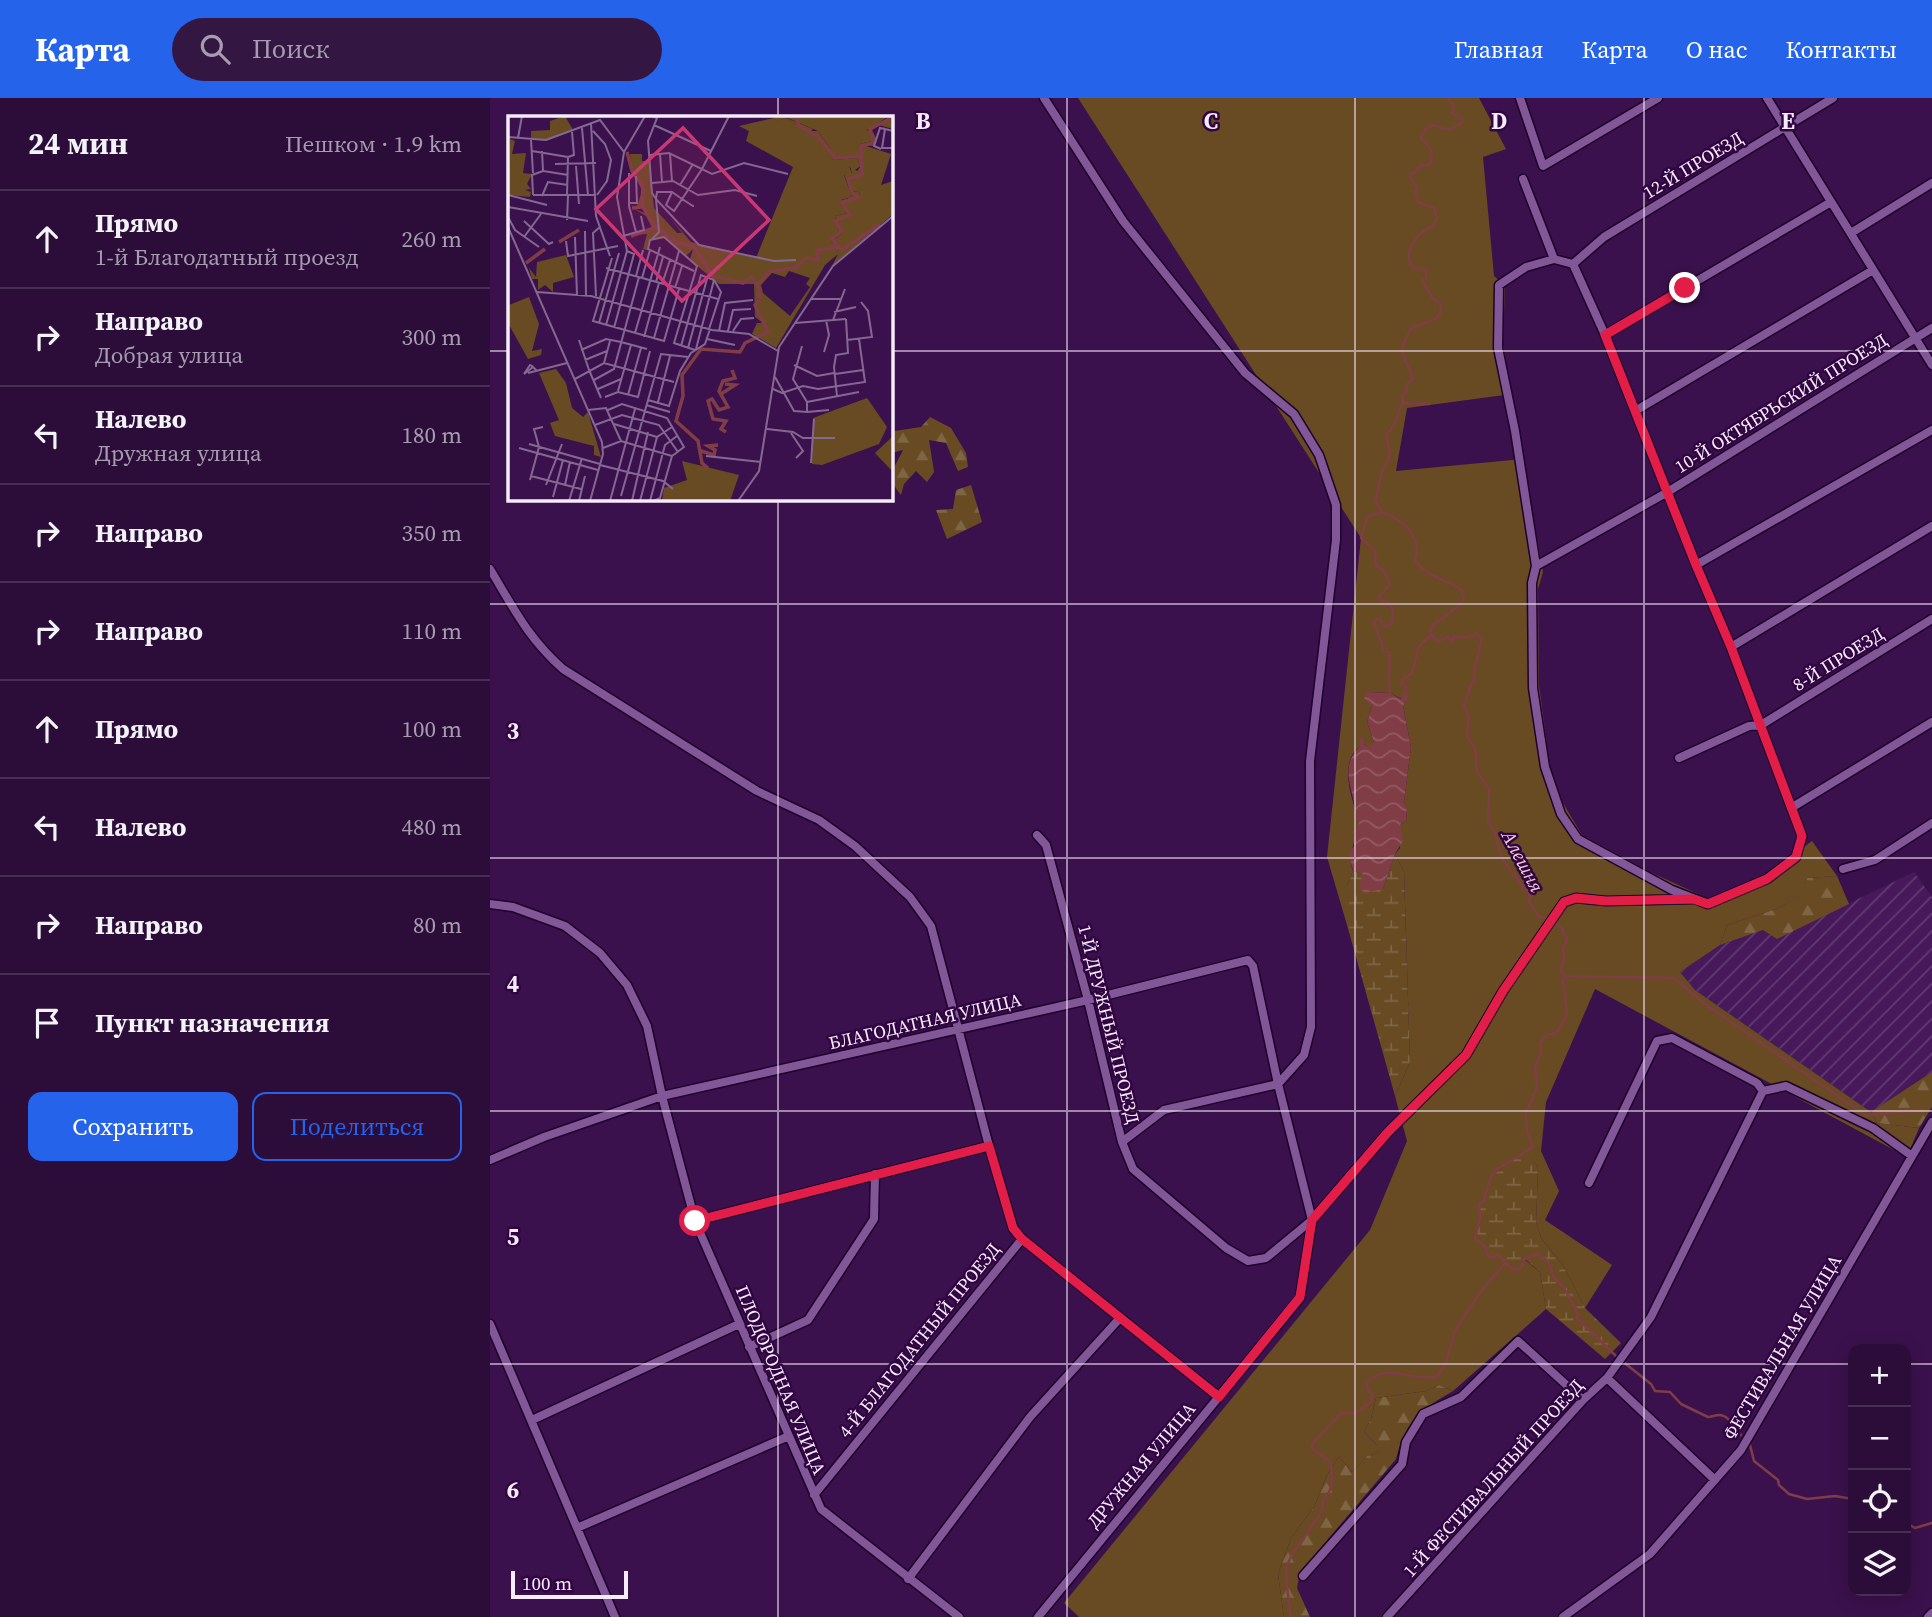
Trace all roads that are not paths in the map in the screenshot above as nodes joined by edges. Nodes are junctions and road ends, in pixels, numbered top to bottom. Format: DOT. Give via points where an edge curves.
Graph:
graph roads {
  1 [pos="1044,98"];
  2 [pos="1520,98"];
  3 [pos="1658,98"];
  4 [pos="1767,98"];
  5 [pos="1833,98"];
  6 [pos="1785,128"];
  7 [pos="1523,179"];
  8 [pos="1932,183"];
  9 [pos="1831,202"];
  10 [pos="1851,233"];
  11 [pos="1554,259"];
  12 [pos="1573,264"];
  13 [pos="1873,270"];
  14 [pos="1932,328"];
  15 [pos="1605,335"];
  16 [pos="1916,338"];
  17 [pos="1932,365"];
  18 [pos="1635,411"];
  19 [pos="1932,430"];
  20 [pos="1666,493"];
  21 [pos="1932,526"];
  22 [pos="1696,565"];
  23 [pos="1536,566"];
  24 [pos="490,569"];
  25 [pos="1932,619"];
  26 [pos="1731,647"];
  27 [pos="1932,722"];
  28 [pos="1761,725"];
  29 [pos="1679,758"];
  30 [pos="1791,808"];
  31 [pos="1932,823"];
  32 [pos="1037,835"];
  33 [pos="1843,869"];
  34 [pos="1693,899"];
  35 [pos="490,904"];
  36 [pos="1088,1000"];
  37 [pos="959,1029"];
  38 [pos="1278,1084"];
  39 [pos="1763,1090"];
  40 [pos="663,1096"];
  41 [pos="1932,1122"];
  42 [pos="1122,1142"];
  43 [pos="989,1146"];
  44 [pos="1912,1157"];
  45 [pos="490,1160"];
  46 [pos="875,1174"];
  47 [pos="1589,1183"];
  48 [pos="1312,1220"];
  49 [pos="695,1221"];
  50 [pos="1022,1239"];
  51 [pos="1120,1318"];
  52 [pos="490,1324"];
  53 [pos="739,1324"];
  54 [pos="749,1347"];
  55 [pos="1607,1378"];
  56 [pos="1219,1397"];
  57 [pos="1583,1401"];
  58 [pos="532,1420"];
  59 [pos="789,1436"];
  60 [pos="1714,1480"];
  61 [pos="814,1495"];
  62 [pos="577,1528"];
  63 [pos="1303,1576"];
  64 [pos="908,1578"];
  65 [pos="1932,1613"];
  66 [pos="615,1617"];
  67 [pos="959,1617"];
  68 [pos="1038,1617"];
  69 [pos="1387,1617"];
  70 [pos="1563,1617"];
  71 [pos="1928,1617"];
  1 -- 38 [label="street" via="1123,221 1245,373 1294,414 1319,455 1336,505 1336,540 1310,761 1311,1027 1304,1055"];
  2 -- 3 [label="street" via="1543,166"];
  4 -- 6 [label="street"];
  5 -- 6 [label="street, 12-Й ПРОЕЗД"];
  6 -- 9 [label="street"];
  6 -- 12 [label="street, 12-Й ПРОЕЗД" via="1604,237"];
  7 -- 11 [label="street"];
  8 -- 10 [label="street"];
  9 -- 10 [label="street"];
  9 -- 15 [label="street"];
  10 -- 13 [label="street"];
  11 -- 12 [label="street"];
  11 -- 23 [label="street" via="1526,267 1499,285 1498,348"];
  12 -- 15 [label="street"];
  13 -- 16 [label="street"];
  13 -- 18 [label="street"];
  14 -- 16 [label="street, 10-Й ОКТЯБРЬСКИЙ ПРОЕЗД"];
  15 -- 18 [label="street"];
  16 -- 17 [label="street"];
  16 -- 20 [label="street, 10-Й ОКТЯБРЬСКИЙ ПРОЕЗД"];
  18 -- 20 [label="street"];
  19 -- 22 [label="street"];
  20 -- 22 [label="street"];
  20 -- 23 [label="street, 10-Й ОКТЯБРЬСКИЙ ПРОЕЗД"];
  21 -- 26 [label="street"];
  22 -- 26 [label="street"];
  23 -- 34 [label="street" via="1532,583 1533,688 1545,767 1561,814 1578,839"];
  24 -- 37 [label="street" via="525,629 563,669 757,790 819,820 910,897 932,926"];
  25 -- 28 [label="street, 8-Й ПРОЕЗД"];
  26 -- 28 [label="street"];
  27 -- 30 [label="street"];
  28 -- 29 [label="street, 8-Й ПРОЕЗД" via="1749,726"];
  28 -- 30 [label="street"];
  30 -- 34 [label="street" via="1802,836 1796,857 1767,879 1708,904"];
  31 -- 33 [label="street" via="1875,860"];
  32 -- 36 [label="street, 1-Й ДРУЖНЫЙ ПРОЕЗД" via="1046,845"];
  34 -- 48 [label="street" via="1576,898 1564,902 1466,1055 1388,1132"];
  35 -- 40 [label="street, ПЛОДОРОДНАЯ УЛИЦА" via="513,906 565,926 613,967 647,1026"];
  36 -- 37 [label="street, БЛАГОДАТНАЯ УЛИЦА"];
  36 -- 38 [label="street, БЛАГОДАТНАЯ УЛИЦА" via="1248,960"];
  36 -- 42 [label="street, 1-Й ДРУЖНЫЙ ПРОЕЗД"];
  37 -- 40 [label="street, БЛАГОДАТНАЯ УЛИЦА"];
  37 -- 43 [label="street"];
  38 -- 42 [label="street, 1-Й ДРУЖНЫЙ ПРОЕЗД" via="1164,1110"];
  38 -- 48 [label="street"];
  39 -- 44 [label="street" via="1786,1086 1873,1128"];
  39 -- 47 [label="street" via="1758,1083 1672,1038 1657,1041"];
  39 -- 55 [label="street" via="1651,1317"];
  40 -- 45 [label="street, БЛАГОДАТНАЯ УЛИЦА"];
  40 -- 49 [label="street, ПЛОДОРОДНАЯ УЛИЦА"];
  41 -- 44 [label="street, ФЕСТИВАЛЬНАЯ УЛИЦА"];
  42 -- 48 [label="street" via="1133,1169 1226,1248 1248,1261 1266,1258"];
  43 -- 46 [label="street"];
  43 -- 50 [label="street" via="1013,1228"];
  44 -- 60 [label="street, ФЕСТИВАЛЬНАЯ УЛИЦА" via="1741,1450"];
  46 -- 49 [label="street"];
  46 -- 54 [label="street" via="874,1219 808,1320"];
  48 -- 56 [label="street, ДРУЖНАЯ УЛИЦА" via="1300,1297"];
  49 -- 53 [label="street, ПЛОДОРОДНАЯ УЛИЦА"];
  50 -- 51 [label="street"];
  50 -- 61 [label="street, 4-Й БЛАГОДАТНЫЙ ПРОЕЗД"];
  51 -- 56 [label="street"];
  51 -- 64 [label="street" via="1030,1417"];
  52 -- 58 [label="street"];
  53 -- 54 [label="street, ПЛОДОРОДНАЯ УЛИЦА"];
  53 -- 58 [label="street"];
  54 -- 59 [label="street, ПЛОДОРОДНАЯ УЛИЦА"];
  55 -- 57 [label="street, 1-Й ФЕСТИВАЛЬНЫЙ ПРОЕЗД"];
  55 -- 60 [label="street, 1-Й ФЕСТИВАЛЬНЫЙ ПРОЕЗД"];
  56 -- 68 [label="street, ДРУЖНАЯ УЛИЦА"];
  57 -- 63 [label="street" via="1518,1341 1461,1396 1423,1414 1406,1441 1402,1464"];
  57 -- 69 [label="street, 1-Й ФЕСТИВАЛЬНЫЙ ПРОЕЗД"];
  58 -- 62 [label="street"];
  59 -- 61 [label="street, ПЛОДОРОДНАЯ УЛИЦА"];
  59 -- 62 [label="street"];
  60 -- 70 [label="street, ФЕСТИВАЛЬНАЯ УЛИЦА" via="1650,1554"];
  61 -- 64 [label="street, ПЛОДОРОДНАЯ УЛИЦА" via="821,1509"];
  62 -- 66 [label="street"];
  64 -- 67 [label="street, ПЛОДОРОДНАЯ УЛИЦА"];
  65 -- 71 [label="street"];
}
